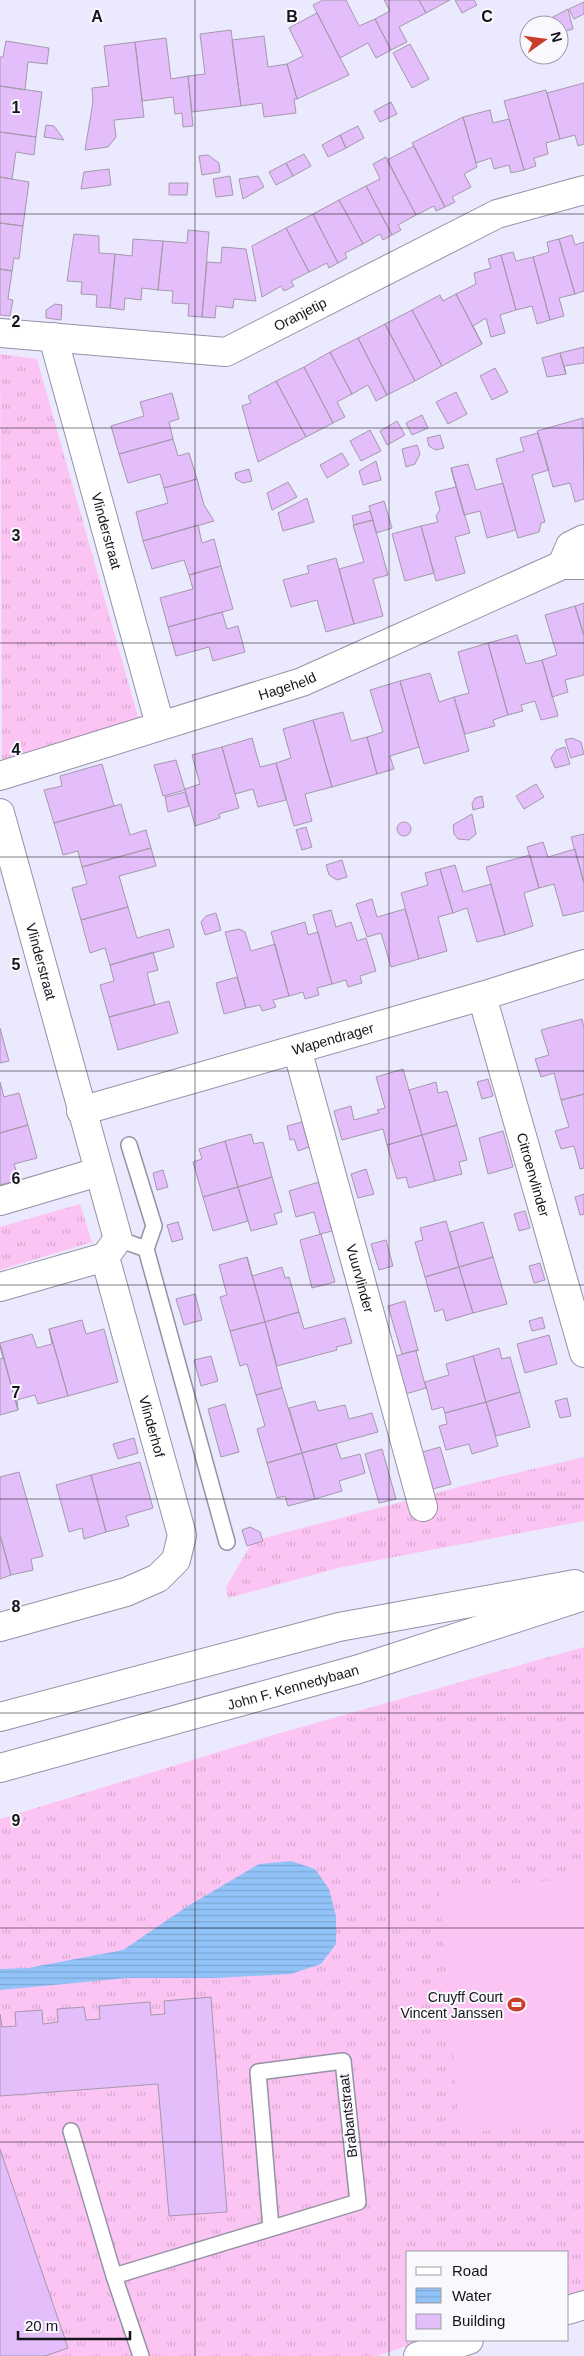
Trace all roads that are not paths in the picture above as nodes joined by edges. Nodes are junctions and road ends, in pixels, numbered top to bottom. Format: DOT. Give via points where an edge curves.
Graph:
graph roads {
  1 [pos="584,190"];
  2 [pos="0,333"];
  3 [pos="53,338"];
  4 [pos="584,539"];
  5 [pos="573,565"];
  6 [pos="160,725"];
  7 [pos="0,776"];
  8 [pos="0,813"];
  9 [pos="584,964"];
  10 [pos="482,996"];
  11 [pos="297,1049"];
  12 [pos="81,1111"];
  13 [pos="129,1145"];
  14 [pos="98,1172"];
  15 [pos="0,1201"];
  16 [pos="111,1248"];
  17 [pos="146,1249"];
  18 [pos="0,1287"];
  19 [pos="584,1353"];
  20 [pos="423,1507"];
  21 [pos="227,1542"];
  22 [pos="584,1583"];
  23 [pos="584,1596"];
  24 [pos="0,1627"];
  25 [pos="0,1717"];
  26 [pos="0,1768"];
  27 [pos="71,2131"];
  28 [pos="271,2228"];
  29 [pos="114,2276"];
  30 [pos="584,2305"];
  31 [pos="569,2310"];
  32 [pos="466,2341"];
  33 [pos="141,2356"];
  34 [pos="418,2356"];
  1 -- 3 [label="street, Oranjetip" via="497,214 226,352"];
  2 -- 3 [label="street, Oranjetip"];
  3 -- 6 [label="street, Vlinderstraat"];
  4 -- 5 [label="street, Hageheld" via="570,546"];
  5 -- 6 [label="street, Hageheld" via="302,682"];
  6 -- 7 [label="street, Hageheld"];
  8 -- 12 [label="street, Vlinderstraat"];
  9 -- 10 [label="street, Wapendrager"];
  10 -- 11 [label="street, Wapendrager"];
  10 -- 19 [label="street, Citroenvlinder"];
  11 -- 12 [label="street, Wapendrager"];
  11 -- 20 [label="street, Vuurvlinder"];
  12 -- 14 [label="street, Vlinderhof"];
  13 -- 17 [label="lane" via="154,1226"];
  14 -- 15 [label="street"];
  14 -- 16 [label="street, Vlinderhof"];
  16 -- 17 [label="lane"];
  16 -- 18 [label="street"];
  16 -- 24 [label="street, Vlinderhof" via="182,1535 176,1560 158,1578 126,1592"];
  17 -- 21 [label="lane"];
  22 -- 25 [label="street" via="339,1627"];
  23 -- 26 [label="street, John F. Kennedybaan" via="359,1669"];
  27 -- 29 [label="lane"];
  28 -- 28 [label="lane, Brabantstraat" via="358,2202 343,2061 258,2072"];
  28 -- 29 [label="lane, Brabantstraat"];
  29 -- 33 [label="lane"];
  30 -- 31 [label="street"];
  32 -- 34 [label="street"];
}
